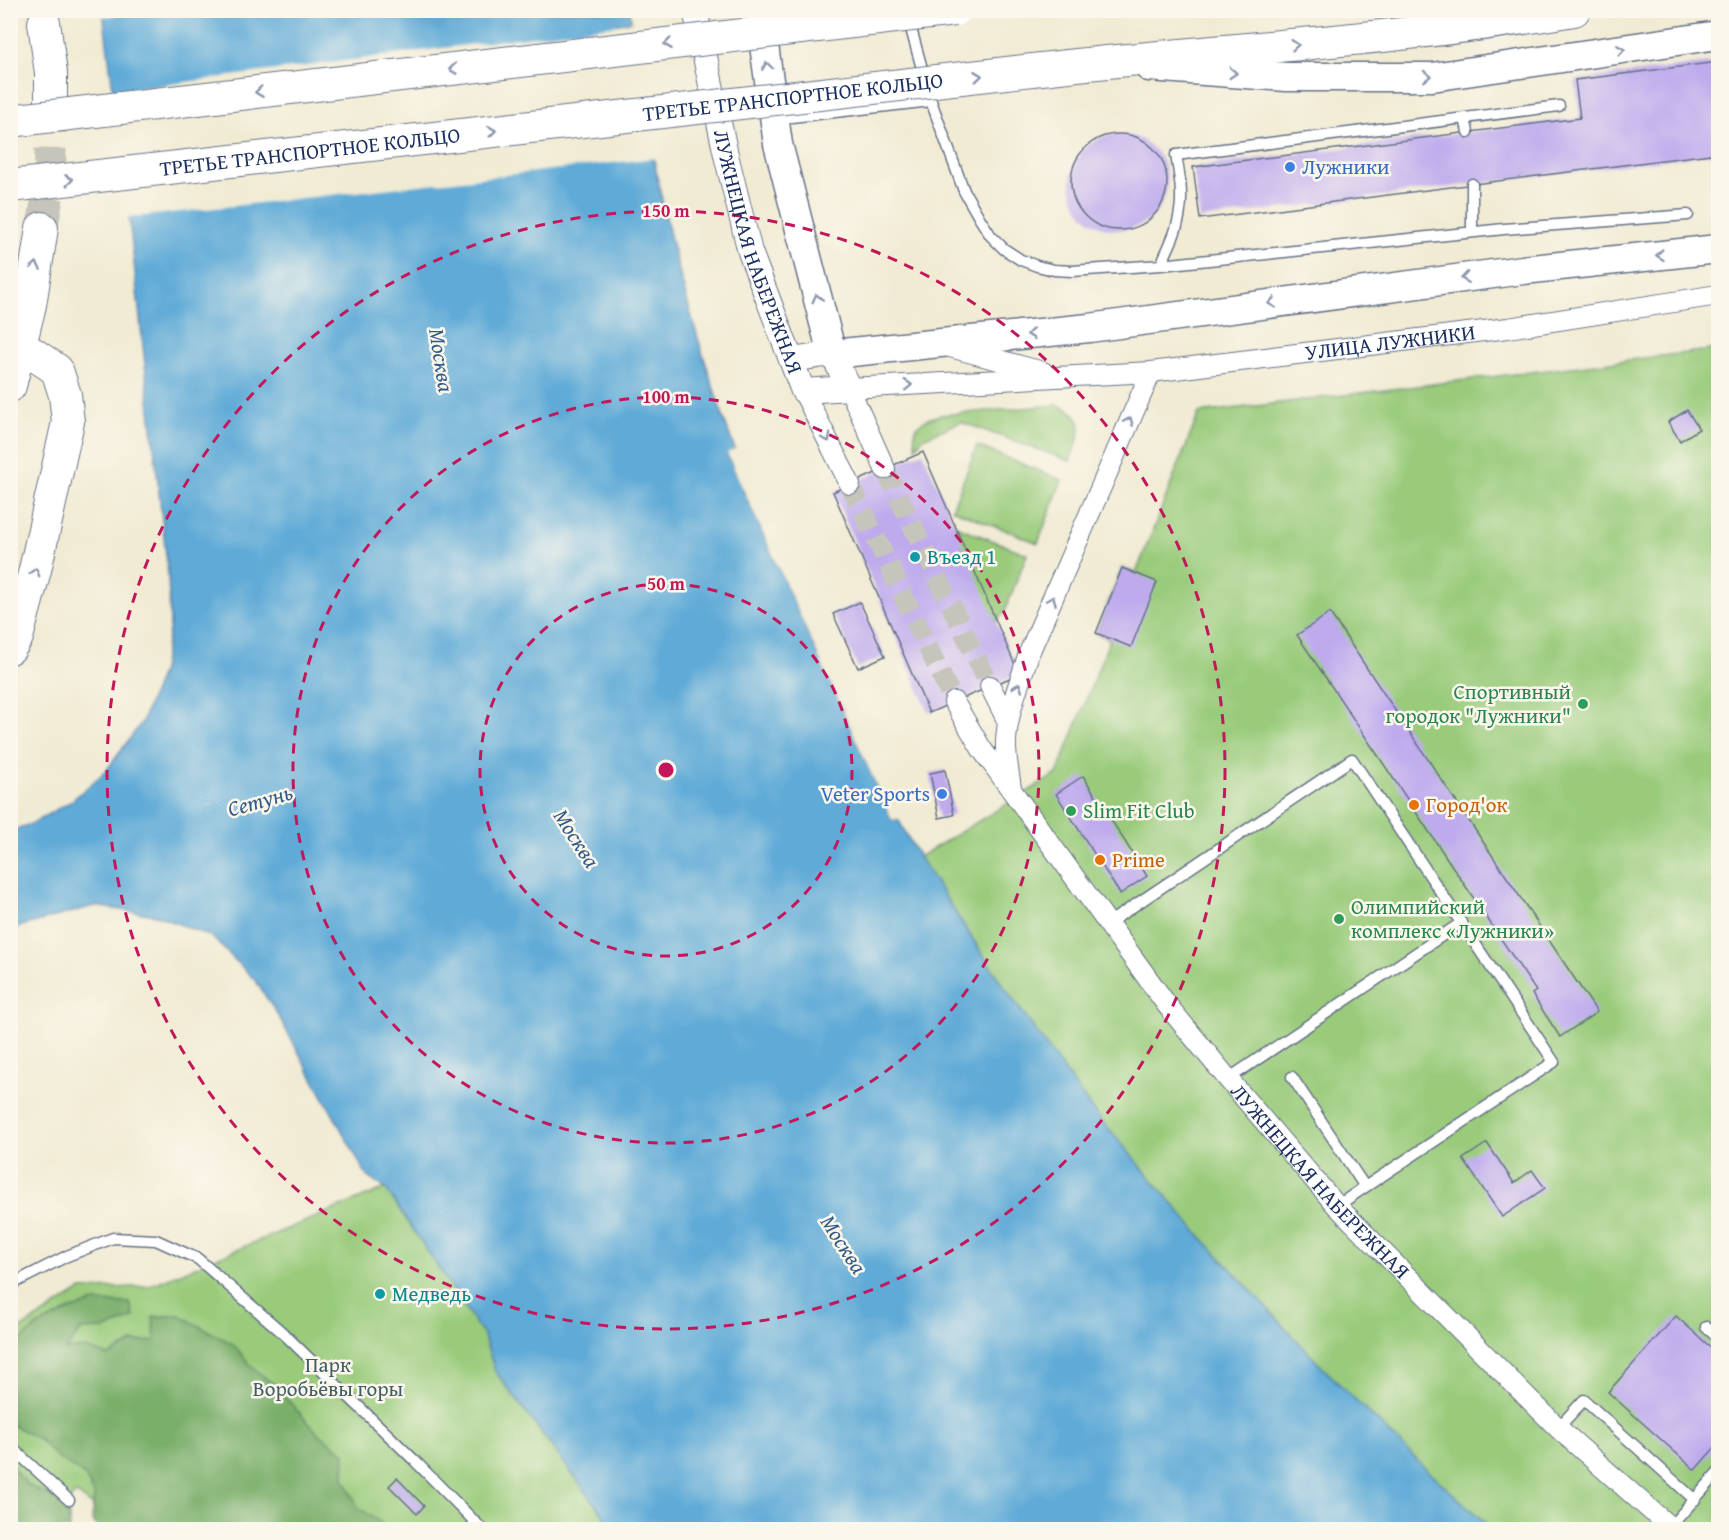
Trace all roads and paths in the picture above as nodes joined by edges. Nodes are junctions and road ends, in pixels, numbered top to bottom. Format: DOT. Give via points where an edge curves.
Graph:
graph roads {
  1 [pos="695,10"];
  2 [pos="759,10"];
  3 [pos="906,10"];
  4 [pos="955,10"];
  5 [pos="1574,10"];
  6 [pos="44,23"];
  7 [pos="1719,35"];
  8 [pos="1090,63"];
  9 [pos="51,86"];
  10 [pos="931,101"];
  11 [pos="1559,106"];
  12 [pos="1465,118"];
  13 [pos="774,119"];
  14 [pos="10,121"];
  15 [pos="1468,132"];
  16 [pos="1472,184"];
  17 [pos="10,186"];
  18 [pos="1688,214"];
  19 [pos="42,228"];
  20 [pos="1472,232"];
  21 [pos="1719,249"];
  22 [pos="1161,265"];
  23 [pos="1719,295"];
  24 [pos="938,343"];
  25 [pos="15,346"];
  26 [pos="832,354"];
  27 [pos="791,360"];
  28 [pos="1150,372"];
  29 [pos="1060,377"];
  30 [pos="10,386"];
  31 [pos="849,387"];
  32 [pos="803,391"];
  33 [pos="885,469"];
  34 [pos="850,484"];
  35 [pos="10,648"];
  36 [pos="990,686"];
  37 [pos="954,702"];
  38 [pos="1008,722"];
  39 [pos="1012,793"];
  40 [pos="1461,923"];
  41 [pos="1107,924"];
  42 [pos="1292,1077"];
  43 [pos="1228,1079"];
  44 [pos="1365,1187"];
  45 [pos="1337,1206"];
  46 [pos="10,1285"];
  47 [pos="1706,1327"];
  48 [pos="1719,1338"];
  49 [pos="1558,1428"];
  50 [pos="10,1446"];
  51 [pos="1719,1473"];
  52 [pos="69,1500"];
  53 [pos="1695,1500"];
  54 [pos="1672,1528"];
  55 [pos="483,1530"];
  1 -- 27 [label="street, ЛУЖНЕЦКАЯ НАБЕРЕЖНАЯ" via="750,252"];
  13 -- 2 [label="main road, ЛУЖНЕЦКАЯ НАБЕРЕЖНАЯ, one-way"];
  3 -- 10 [label="lane"];
  4 -- 14 [label="main road, one-way, bridge"];
  8 -- 5 [label="main road, ТРЕТЬЕ ТРАНСПОРТНОЕ КОЛЬЦО, one-way" via="1354,40"];
  6 -- 9 [label="main road"];
  8 -- 7 [label="main road, one-way" via="1286,77 1432,77"];
  17 -- 8 [label="main road, ТРЕТЬЕ ТРАНСПОРТНОЕ КОЛЬЦО, one-way, bridge"];
  10 -- 13 [label="lane"];
  10 -- 22 [label="lane" via="964,191 991,236 1004,249 1021,260 1054,270"];
  11 -- 12 [label="lane"];
  12 -- 15 [label="lane"];
  12 -- 22 [label="lane" via="1176,155 1180,212"];
  26 -- 13 [label="main road, ЛУЖНЕЦКАЯ НАБЕРЕЖНАЯ, one-way"];
  16 -- 20 [label="lane"];
  18 -- 20 [label="lane"];
  25 -- 19 [label="main road, one-way" via="30,305"];
  20 -- 22 [label="lane"];
  21 -- 24 [label="main road, one-way" via="1523,270 1089,328"];
  23 -- 28 [label="street, УЛИЦА ЛУЖНИКИ" via="1508,328"];
  24 -- 26 [label="main road"];
  24 -- 29 [label="street, УЛИЦА ЛУЖНИКИ"];
  25 -- 30 [label="main road"];
  35 -- 25 [label="main road, one-way" via="35,570 68,422 57,370"];
  26 -- 27 [label="street"];
  26 -- 31 [label="street, ЛУЖНЕЦКАЯ НАБЕРЕЖНАЯ"];
  27 -- 32 [label="street, ЛУЖНЕЦКАЯ НАБЕРЕЖНАЯ"];
  28 -- 29 [label="street, УЛИЦА ЛУЖНИКИ"];
  38 -- 28 [label="street, one-way" via="1029,654"];
  31 -- 29 [label="street, УЛИЦА ЛУЖНИКИ, one-way"];
  31 -- 32 [label="street, УЛИЦА ЛУЖНИКИ"];
  31 -- 33 [label="street, ЛУЖНЕЦКАЯ НАБЕРЕЖНАЯ"];
  32 -- 34 [label="street, ЛУЖНЕЦКАЯ НАБЕРЕЖНАЯ, one-way"];
  36 -- 38 [label="street, ЛУЖНЕЦКАЯ НАБЕРЕЖНАЯ"];
  37 -- 39 [label="street, ЛУЖНЕЦКАЯ НАБЕРЕЖНАЯ"];
  38 -- 39 [label="street, ЛУЖНЕЦКАЯ НАБЕРЕЖНАЯ" via="1006,742"];
  39 -- 41 [label="street, ЛУЖНЕЦКАЯ НАБЕРЕЖНАЯ"];
  40 -- 41 [label="lane" via="1352,759"];
  40 -- 43 [label="lane"];
  40 -- 44 [label="lane" via="1554,1062"];
  41 -- 43 [label="street, ЛУЖНЕЦКАЯ НАБЕРЕЖНАЯ"];
  42 -- 44 [label="lane"];
  43 -- 45 [label="street, ЛУЖНЕЦКАЯ НАБЕРЕЖНАЯ"];
  44 -- 45 [label="lane"];
  45 -- 49 [label="street, ЛУЖНЕЦКАЯ НАБЕРЕЖНАЯ"];
  46 -- 55 [label="lane" via="113,1238 156,1240 198,1259 292,1342"];
  47 -- 48 [label="lane"];
  49 -- 53 [label="lane" via="1584,1400"];
  49 -- 54 [label="street, ЛУЖНЕЦКАЯ НАБЕРЕЖНАЯ"];
  50 -- 52 [label="lane"];
  51 -- 53 [label="lane"];
  53 -- 54 [label="lane"];
}
